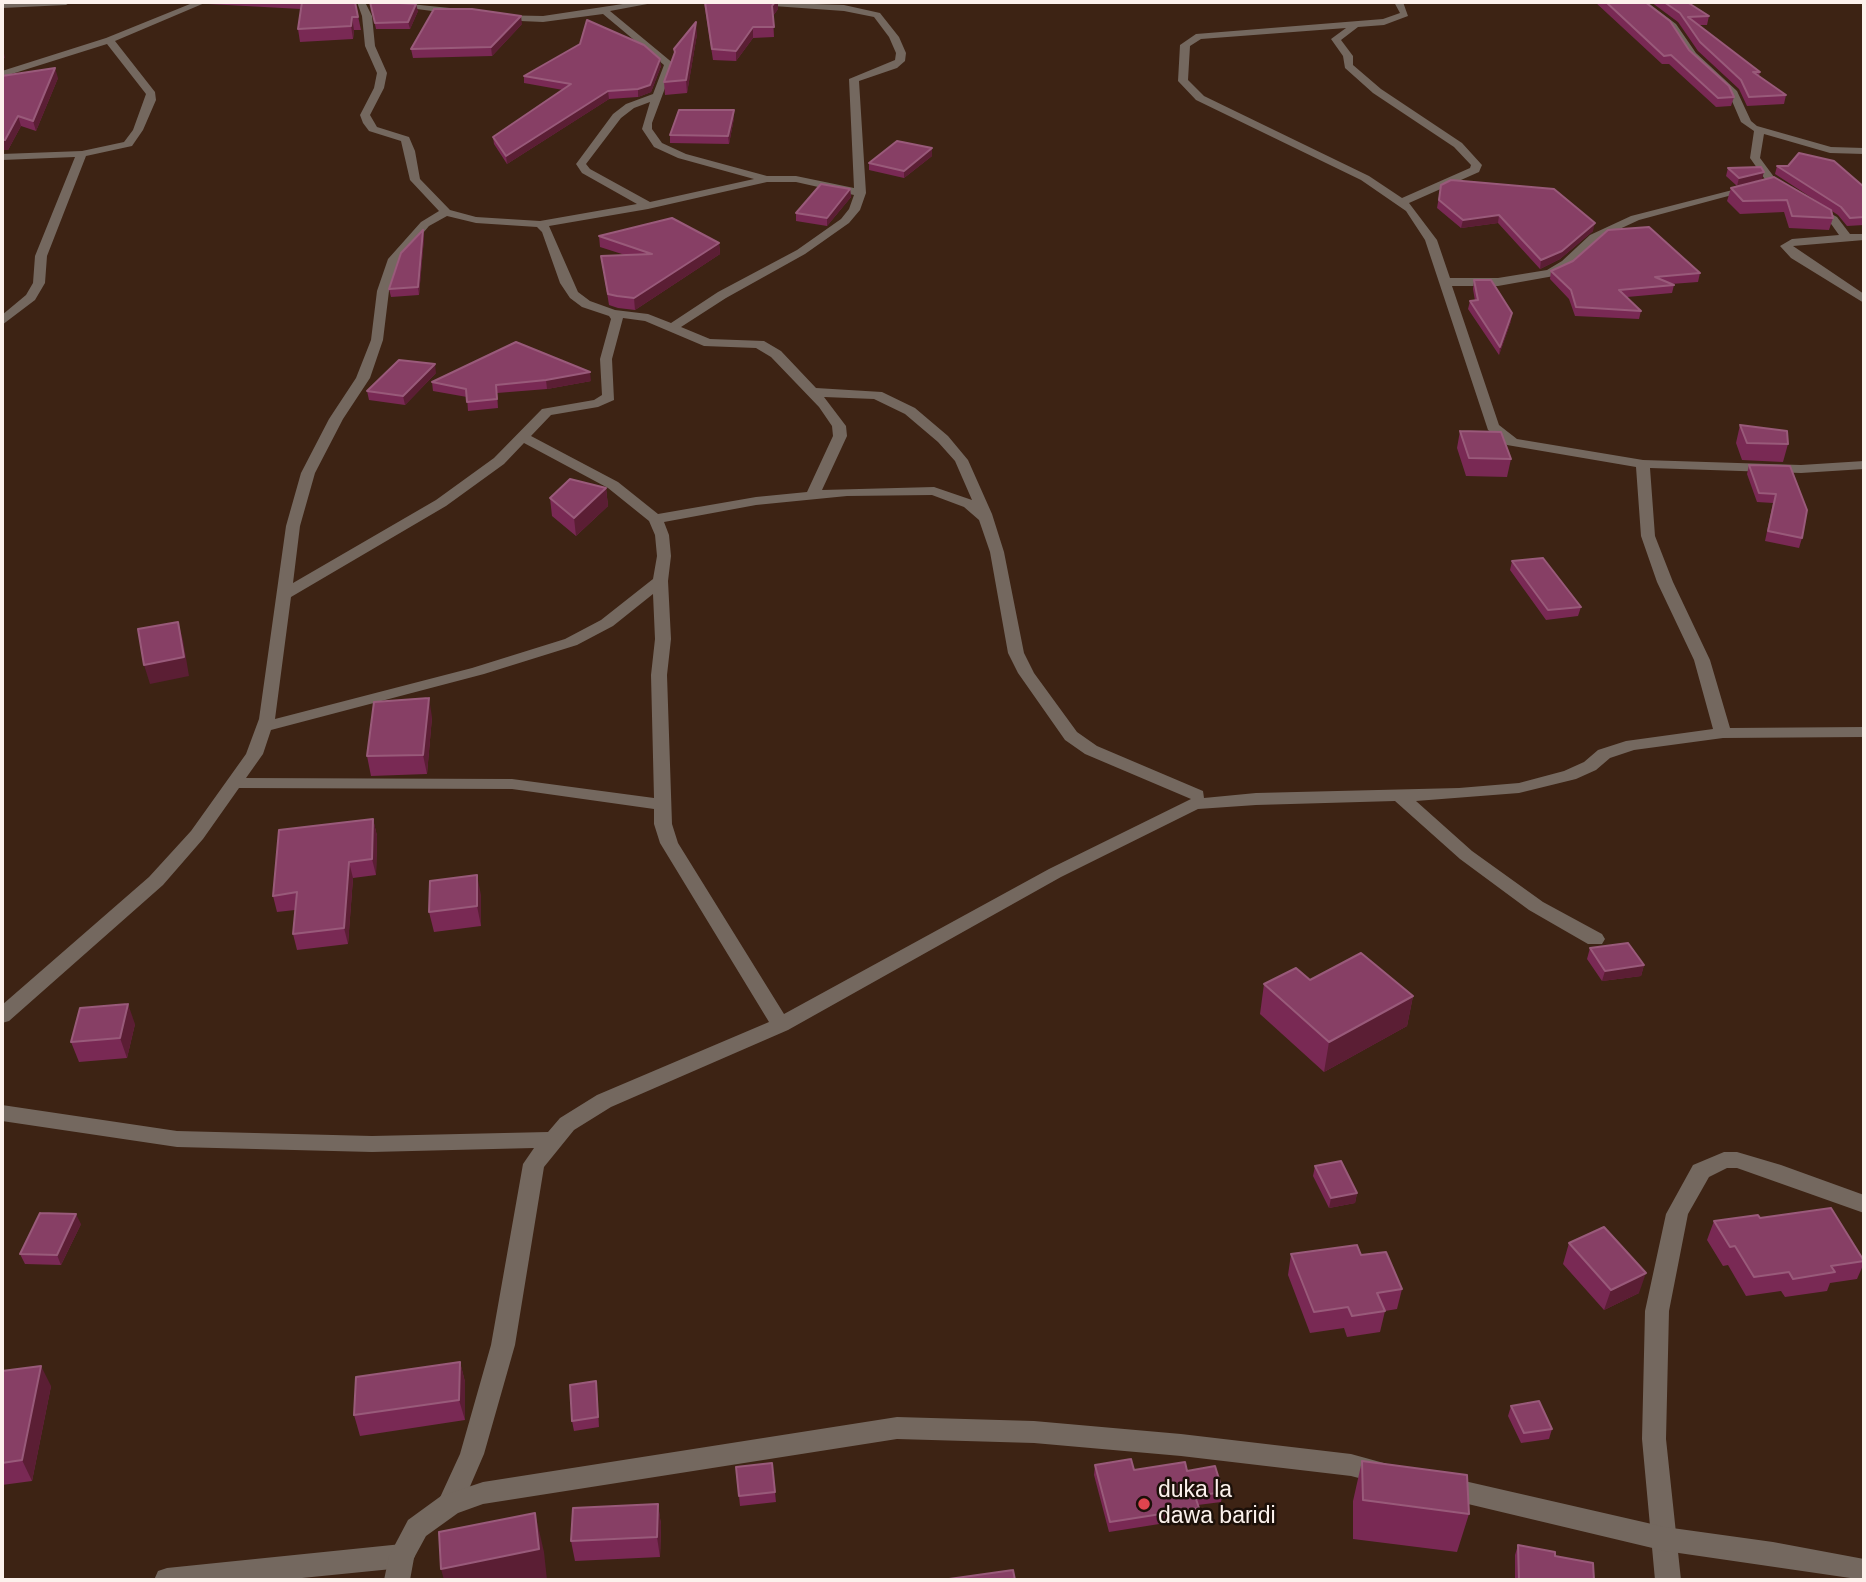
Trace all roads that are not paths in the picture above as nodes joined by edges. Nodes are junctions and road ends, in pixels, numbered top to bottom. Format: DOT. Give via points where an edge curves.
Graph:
graph roads {
  1 [pos="66,2"];
  2 [pos="202,2"];
  3 [pos="362,2"];
  4 [pos="373,2"];
  5 [pos="384,2"];
  6 [pos="654,2"];
  7 [pos="759,2"];
  8 [pos="1399,2"];
  9 [pos="1642,2"];
  10 [pos="2,4"];
  11 [pos="596,10"];
  12 [pos="1353,26"];
  13 [pos="109,40"];
  14 [pos="2,74"];
  15 [pos="656,96"];
  16 [pos="1759,131"];
  17 [pos="1864,151"];
  18 [pos="82,154"];
  19 [pos="2,157"];
  20 [pos="767,179"];
  21 [pos="1773,183"];
  22 [pos="860,193"];
  23 [pos="1403,202"];
  24 [pos="648,206"];
  25 [pos="446,212"];
  26 [pos="540,223"];
  27 [pos="1864,237"];
  28 [pos="1847,238"];
  29 [pos="1445,282"];
  30 [pos="1864,299"];
  31 [pos="613,313"];
  32 [pos="2,321"];
  33 [pos="672,328"];
  34 [pos="813,392"];
  35 [pos="525,438"];
  36 [pos="1643,464"];
  37 [pos="1864,465"];
  38 [pos="813,494"];
  39 [pos="986,518"];
  40 [pos="655,519"];
  41 [pos="660,582"];
  42 [pos="283,595"];
  43 [pos="264,727"];
  44 [pos="1864,732"];
  45 [pos="1723,733"];
  46 [pos="236,783"];
  47 [pos="1197,795"];
  48 [pos="1400,796"];
  49 [pos="662,805"];
  50 [pos="1595,939"];
  51 [pos="2,1016"];
  52 [pos="781,1025"];
  53 [pos="2,1113"];
  54 [pos="551,1140"];
  55 [pos="1864,1204"];
  56 [pos="450,1504"];
  57 [pos="1665,1539"];
  58 [pos="399,1568"];
  59 [pos="1864,1571"];
  60 [pos="167,1580"];
  61 [pos="1668,1580"];
  1 -- 10 [label="street"];
  2 -- 13 [label="street"];
  3 -- 4 [label="street"];
  3 -- 25 [label="street" via="370,46 382,73 365,115 373,129 405,139 415,180"];
  5 -- 11 [label="street" via="543,19"];
  6 -- 11 [label="street"];
  7 -- 22 [label="street" via="870,12 884,21 894,37 900,61 856,78 853,84"];
  8 -- 12 [label="street" via="1405,14 1400,18"];
  9 -- 16 [label="street" via="1673,26 1692,55 1733,93 1749,126"];
  11 -- 15 [label="street" via="605,11 669,64"];
  12 -- 23 [label="street" via="1336,39 1348,56 1348,66 1458,145 1477,165 1475,170"];
  12 -- 23 [label="street" via="1199,36 1185,44 1183,81 1200,97 1354,172"];
  13 -- 14 [label="street"];
  13 -- 18 [label="street" via="151,93 151,100 128,144"];
  15 -- 20 [label="street" via="647,130 658,145"];
  15 -- 24 [label="street" via="617,116 581,164"];
  16 -- 17 [label="street" via="1830,150"];
  16 -- 21 [label="street" via="1755,158"];
  18 -- 19 [label="street"];
  18 -- 32 [label="street" via="41,256 39,283 31,297"];
  20 -- 22 [label="street" via="796,179"];
  20 -- 24 [label="street"];
  21 -- 28 [label="street" via="1833,219"];
  21 -- 29 [label="street" via="1635,218 1594,237 1566,264 1550,272 1498,282"];
  22 -- 33 [label="street" via="854,210 825,237"];
  23 -- 29 [label="street" via="1432,240"];
  24 -- 26 [label="street"];
  25 -- 26 [label="street" via="476,220"];
  25 -- 42 [label="street" via="412,237 387,273 377,340 363,378 308,473 293,526"];
  26 -- 31 [label="street" via="574,295"];
  27 -- 28 [label="street"];
  28 -- 30 [label="street" via="1786,246"];
  29 -- 36 [label="street" via="1493,427 1524,445"];
  31 -- 33 [label="street" via="648,318"];
  31 -- 35 [label="street" via="617,319 606,359 608,398 547,412"];
  33 -- 34 [label="street" via="708,343 767,347"];
  34 -- 38 [label="street" via="836,419 840,436"];
  34 -- 39 [label="street" via="877,395 910,411 961,460"];
  35 -- 40 [label="street" via="613,485"];
  35 -- 42 [label="street" via="441,503"];
  36 -- 37 [label="street" via="1801,469"];
  36 -- 45 [label="street" via="1648,536 1702,660"];
  38 -- 39 [label="street" via="934,491 969,504"];
  38 -- 40 [label="street"];
  39 -- 47 [label="street" via="998,552 1016,653 1052,712 1071,736 1091,750"];
  40 -- 41 [label="street" via="664,556"];
  41 -- 43 [label="street" via="607,623 571,642"];
  41 -- 49 [label="street"];
  42 -- 43 [label="street" via="274,684"];
  43 -- 46 [label="street"];
  44 -- 45 [label="street"];
  45 -- 48 [label="street" via="1618,747 1590,766 1547,783"];
  46 -- 49 [label="street" via="512,784"];
  46 -- 51 [label="street" via="156,881"];
  48 -- 50 [label="street" via="1496,877"];
  48 -- 52 [label="street" via="1194,804 1055,873"];
  49 -- 52 [label="street" via="669,843"];
  52 -- 54 [label="street" via="604,1101"];
  53 -- 54 [label="street" via="177,1139 372,1144"];
  54 -- 56 [label="street" via="534,1164 503,1345 472,1454"];
  55 -- 57 [label="street" via="1737,1160 1724,1160 1701,1171 1677,1214 1657,1311 1654,1439"];
  56 -- 57 [label="street" via="483,1493 897,1428 1034,1432 1351,1465"];
  56 -- 58 [label="street" via="417,1528"];
  57 -- 59 [label="street"];
  57 -- 61 [label="street"];
  58 -- 60 [label="street"];
}
